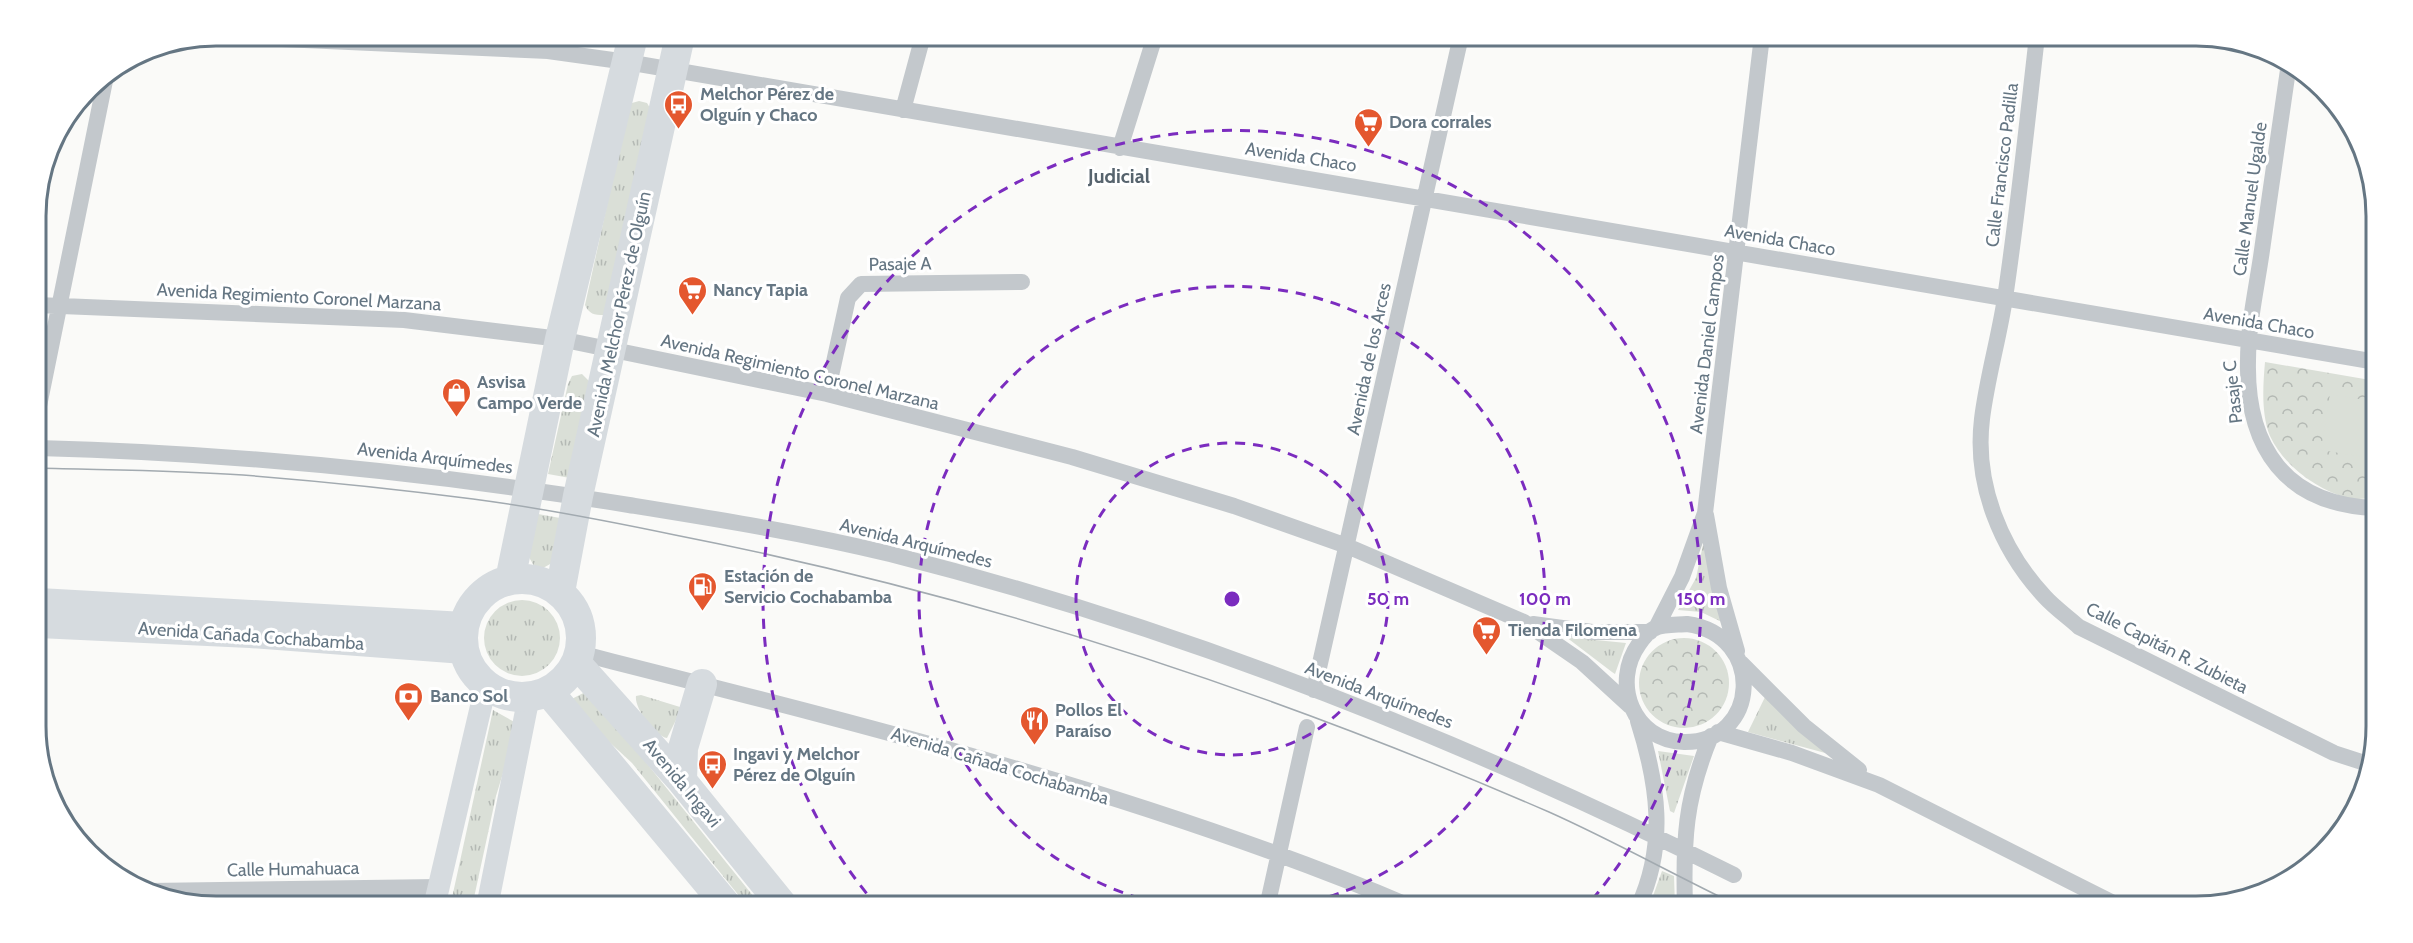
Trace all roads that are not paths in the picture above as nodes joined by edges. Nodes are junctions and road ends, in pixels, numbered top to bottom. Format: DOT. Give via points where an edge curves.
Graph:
graph roads {
  1 [pos="1459,46"];
  2 [pos="1761,46"];
  3 [pos="2036,46"];
  4 [pos="480,47"];
  5 [pos="678,47"];
  6 [pos="920,47"];
  7 [pos="1152,47"];
  8 [pos="630,49"];
  9 [pos="672,71"];
  10 [pos="2288,73"];
  11 [pos="103,90"];
  12 [pos="903,110"];
  13 [pos="1120,148"];
  14 [pos="1424,197"];
  15 [pos="1738,252"];
  16 [pos="1022,282"];
  17 [pos="2005,298"];
  18 [pos="47,305"];
  19 [pos="59,305"];
  20 [pos="560,339"];
  21 [pos="2249,341"];
  22 [pos="611,351"];
  23 [pos="2366,360"];
  24 [pos="47,367"];
  25 [pos="827,394"];
  26 [pos="47,448"];
  27 [pos="529,488"];
  28 [pos="578,496"];
  29 [pos="2366,508"];
  30 [pos="1705,513"];
  31 [pos="1347,546"];
  32 [pos="510,579"];
  33 [pos="560,592"];
  34 [pos="46,602"];
  35 [pos="1524,622"];
  36 [pos="46,625"];
  37 [pos="1653,630"];
  38 [pos="464,638"];
  39 [pos="578,658"];
  40 [pos="1740,660"];
  41 [pos="702,684"];
  42 [pos="486,685"];
  43 [pos="1314,690"];
  44 [pos="538,694"];
  45 [pos="1634,713"];
  46 [pos="1307,727"];
  47 [pos="1714,734"];
  48 [pos="2362,762"];
  49 [pos="682,781"];
  50 [pos="1880,784"];
  51 [pos="1657,839"];
  52 [pos="1684,850"];
  53 [pos="1278,853"];
  54 [pos="1734,875"];
  55 [pos="176,892"];
  56 [pos="388,896"];
  57 [pos="436,896"];
  58 [pos="490,896"];
  59 [pos="718,896"];
  60 [pos="775,896"];
  61 [pos="1269,896"];
  62 [pos="1385,896"];
  63 [pos="1642,896"];
  64 [pos="1685,896"];
  65 [pos="2099,896"];
  1 -- 14 [label="street, Avenida de los Arces"];
  2 -- 15 [label="street, Avenida Daniel Campos"];
  3 -- 17 [label="street, Calle Francisco Padilla"];
  4 -- 8 [label="street, Avenida Chaco" via="548,51"];
  5 -- 9 [label="highway, Avenida Melchor Pérez de Olguín"];
  6 -- 12 [label="street"];
  7 -- 13 [label="street"];
  8 -- 9 [label="street, Avenida Chaco"];
  8 -- 20 [label="highway"];
  9 -- 12 [label="street, Avenida Chaco"];
  9 -- 22 [label="highway, Avenida Melchor Pérez de Olguín"];
  10 -- 21 [label="street, Calle Manuel Ugalde"];
  11 -- 19 [label="street"];
  12 -- 13 [label="street, Avenida Chaco"];
  13 -- 14 [label="street, Avenida Chaco"];
  14 -- 15 [label="street, Avenida Chaco"];
  14 -- 31 [label="street, Avenida de los Arces"];
  15 -- 17 [label="street, Avenida Chaco"];
  15 -- 30 [label="street, Avenida Daniel Campos"];
  16 -- 25 [label="street, Pasaje A" via="861,284 848,298"];
  17 -- 21 [label="street, Avenida Chaco"];
  17 -- 48 [label="street, Calle Capitán R. Zubieta" via="1982,420 1981,450 1986,491 2001,534 2024,574 2079,627 2334,753"];
  18 -- 19 [label="street, Avenida Regimiento Coronel Marzana"];
  19 -- 20 [label="street, Avenida Regimiento Coronel Marzana" via="404,320"];
  19 -- 24 [label="street"];
  20 -- 22 [label="street, Avenida Regimiento Coronel Marzana"];
  20 -- 27 [label="highway"];
  21 -- 23 [label="street, Avenida Chaco"];
  21 -- 29 [label="street, Pasaje C" via="2249,391 2256,427 2277,466 2314,496 2347,507"];
  22 -- 25 [label="street, Avenida Regimiento Coronel Marzana"];
  22 -- 28 [label="highway, Avenida Melchor Pérez de Olguín"];
  25 -- 31 [label="street, Avenida Regimiento Coronel Marzana" via="1083,460 1234,506"];
  26 -- 27 [label="street, Avenida Arquímedes" via="245,458"];
  27 -- 28 [label="street, Avenida Arquímedes"];
  27 -- 32 [label="highway"];
  28 -- 33 [label="highway, Avenida Melchor Pérez de Olguín"];
  28 -- 43 [label="street, Avenida Arquímedes" via="754,525 887,554 1040,596 1191,644"];
  30 -- 37 [label="street, Avenida Daniel Campos" via="1682,577"];
  30 -- 40 [label="street, Avenida Daniel Campos" via="1719,588"];
  31 -- 35 [label="street, Avenida Regimiento Coronel Marzana"];
  31 -- 43 [label="street, Avenida de los Arces"];
  32 -- 33 [label="highway" via="537,580"];
  32 -- 38 [label="highway" via="482,594 470,610"];
  33 -- 39 [label="highway" via="578,619"];
  34 -- 38 [label="main road, Avenida Cañada Cochabamba"];
  35 -- 37 [label="street, Avenida Regimiento Coronel Marzana" via="1592,632"];
  35 -- 45 [label="street, Avenida Regimiento Coronel Marzana" via="1582,662"];
  36 -- 38 [label="main road, Avenida Cañada Cochabamba" via="250,635"];
  37 -- 40 [label="street" via="1687,624 1710,630 1728,643"];
  37 -- 45 [label="street" via="1629,662 1626,688"];
  38 -- 42 [label="highway" via="472,669"];
  39 -- 41 [label="street, Avenida Cañada Cochabamba"];
  39 -- 44 [label="highway" via="565,678"];
  39 -- 49 [label="highway, Avenida Ingavi"];
  40 -- 47 [label="street" via="1744,679 1742,700 1732,718"];
  40 -- 50 [label="street" via="1804,726"];
  41 -- 49 [label="highway" via="683,748"];
  41 -- 53 [label="street, Avenida Cañada Cochabamba" via="953,750"];
  42 -- 44 [label="highway" via="504,694"];
  42 -- 57 [label="street"];
  43 -- 51 [label="street, Avenida Arquímedes" via="1417,728"];
  44 -- 58 [label="street"];
  44 -- 59 [label="highway"];
  45 -- 47 [label="street" via="1655,734 1673,741 1692,742"];
  45 -- 51 [label="street" via="1656,788"];
  46 -- 53 [label="street"];
  47 -- 50 [label="street" via="1792,753"];
  47 -- 52 [label="street" via="1690,796"];
  49 -- 60 [label="highway, Avenida Ingavi"];
  50 -- 65 [label="street"];
  51 -- 52 [label="street, Avenida Arquímedes"];
  51 -- 63 [label="street" via="1652,871"];
  52 -- 54 [label="street, Avenida Arquímedes"];
  52 -- 64 [label="street"];
  53 -- 61 [label="street"];
  53 -- 62 [label="street, Avenida Cañada Cochabamba"];
  55 -- 56 [label="street, Calle Humahuaca"];
}
